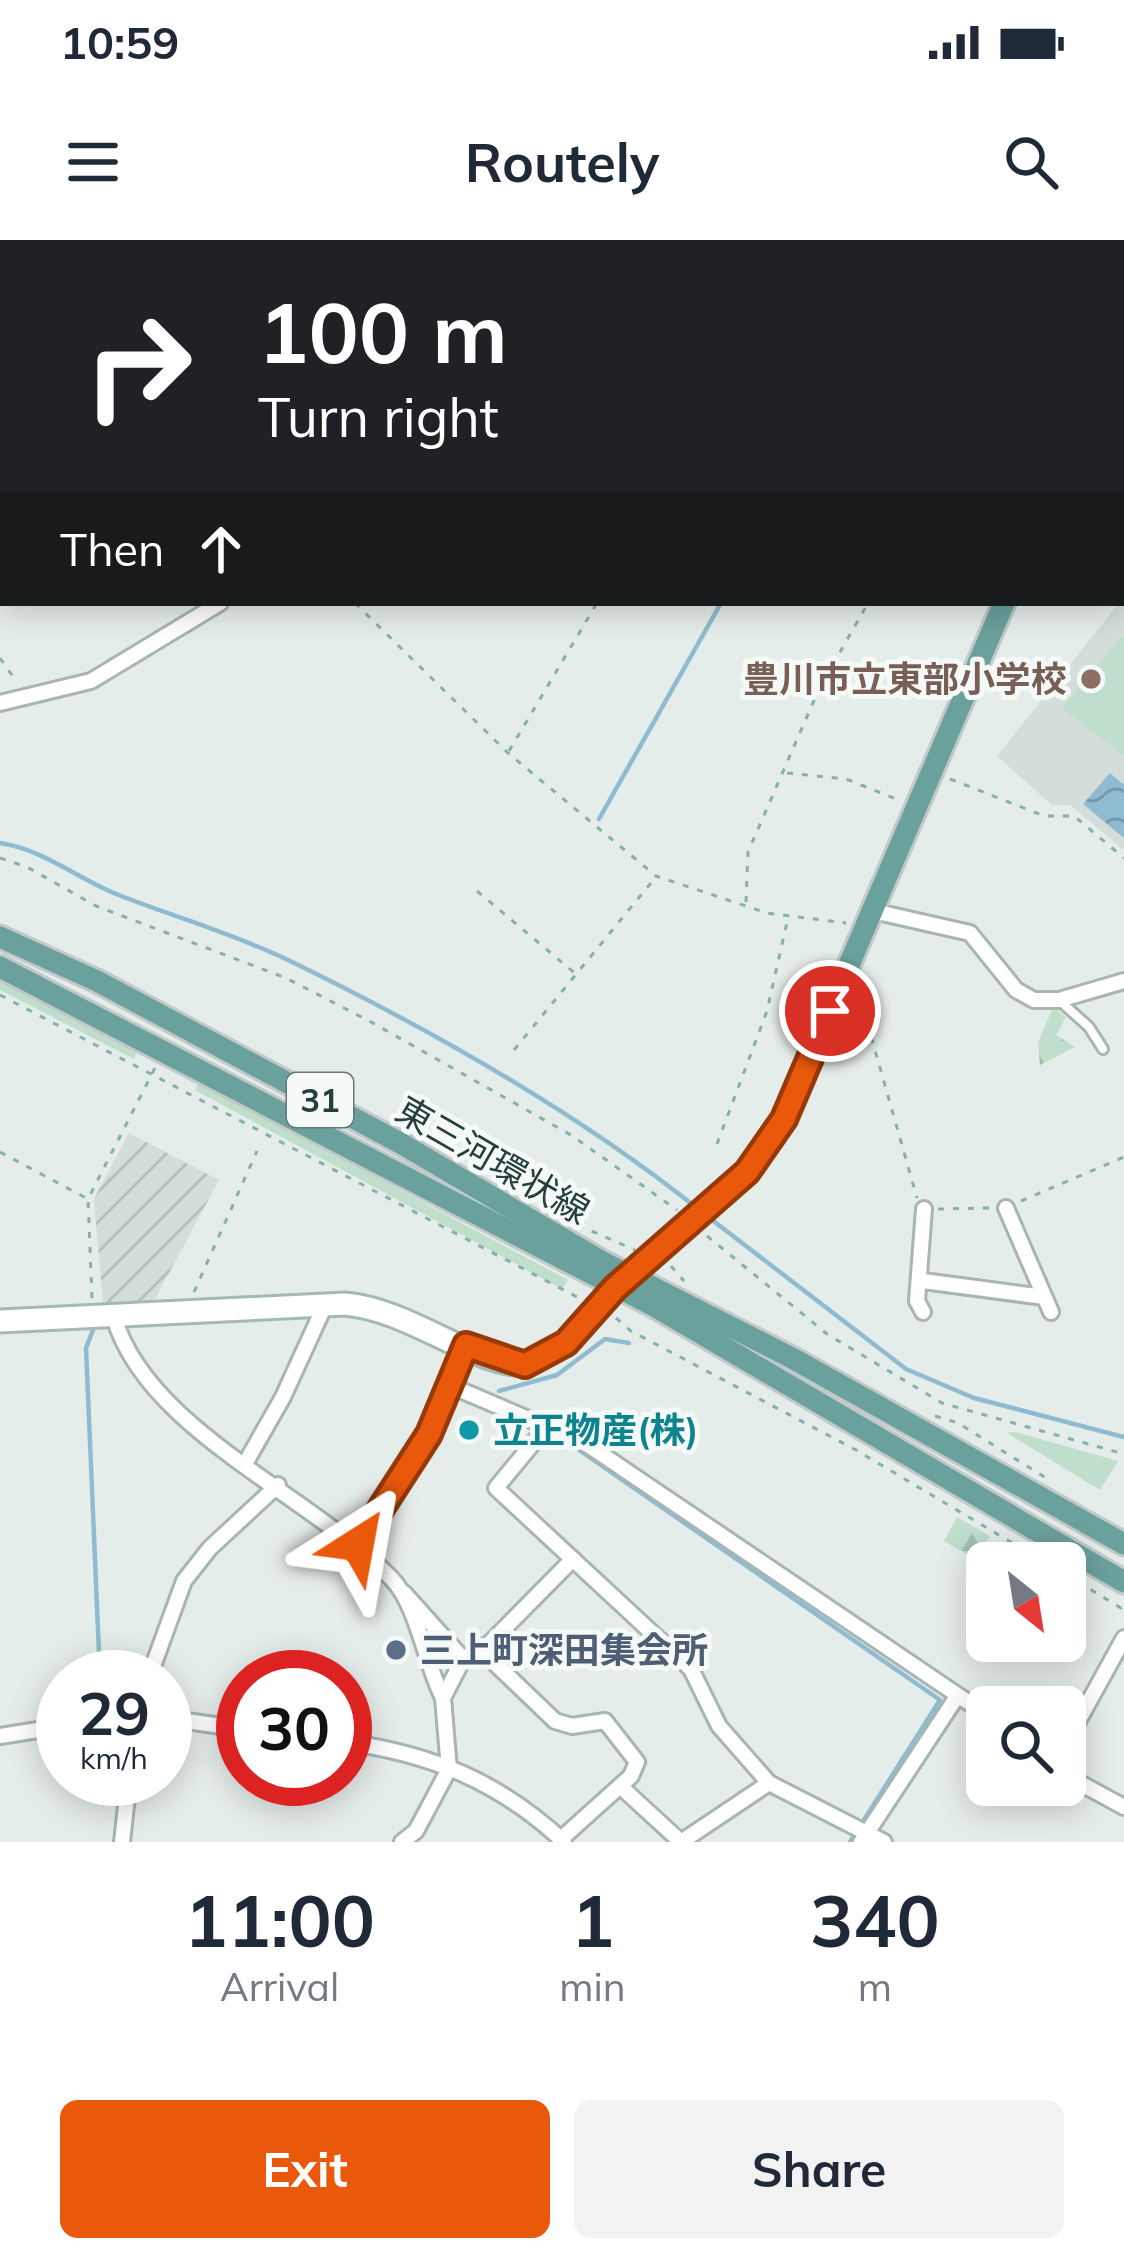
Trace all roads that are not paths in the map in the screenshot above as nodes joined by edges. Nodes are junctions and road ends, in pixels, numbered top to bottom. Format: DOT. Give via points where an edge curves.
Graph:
graph roads {
  1 [pos="215,606"];
  2 [pos="1003,606"];
  3 [pos="0,704"];
  4 [pos="870,918"];
  5 [pos="0,937"];
  6 [pos="0,968"];
  7 [pos="1124,982"];
  8 [pos="1059,1000"];
  9 [pos="1103,1049"];
  10 [pos="1006,1208"];
  11 [pos="924,1209"];
  12 [pos="923,1281"];
  13 [pos="624,1282"];
  14 [pos="1044,1297"];
  15 [pos="325,1305"];
  16 [pos="923,1312"];
  17 [pos="1052,1312"];
  18 [pos="103,1317"];
  19 [pos="0,1321"];
  20 [pos="466,1345"];
  21 [pos="451,1386"];
  22 [pos="548,1426"];
  23 [pos="246,1462"];
  24 [pos="278,1485"];
  25 [pos="358,1544"];
  26 [pos="1124,1544"];
  27 [pos="573,1559"];
  28 [pos="1124,1582"];
  29 [pos="397,1584"];
  30 [pos="1124,1637"];
  31 [pos="159,1650"];
  32 [pos="481,1650"];
  33 [pos="463,1659"];
  34 [pos="443,1698"];
  35 [pos="956,1698"];
  36 [pos="966,1703"];
  37 [pos="1086,1707"];
  38 [pos="36,1730"];
  39 [pos="0,1736"];
  40 [pos="372,1747"];
  41 [pos="449,1769"];
  42 [pos="770,1783"];
  43 [pos="620,1786"];
  44 [pos="1086,1786"];
  45 [pos="126,1806"];
  46 [pos="1124,1807"];
  47 [pos="864,1838"];
  48 [pos="563,1841"];
  49 [pos="122,1842"];
  50 [pos="402,1842"];
  51 [pos="884,1842"];
  1 -- 3 [label="street" via="91,681"];
  2 -- 4 [label="main road"];
  4 -- 8 [label="street" via="970,933 1016,990"];
  4 -- 13 [label="main road" via="784,1119 747,1172"];
  5 -- 13 [label="main road, 東三河環状線 / 31" via="158,1014"];
  6 -- 13 [label="main road, 東三河環状線 / 31" via="157,1064"];
  7 -- 8 [label="street"];
  8 -- 9 [label="lane"];
  10 -- 14 [label="street"];
  11 -- 12 [label="street"];
  12 -- 14 [label="street"];
  12 -- 16 [label="street"];
  13 -- 20 [label="street" via="566,1343 533,1363"];
  13 -- 26 [label="main road, 東三河環状線 / 31" via="1001,1471"];
  13 -- 28 [label="main road, 東三河環状線 / 31"];
  14 -- 17 [label="street"];
  15 -- 18 [label="street"];
  15 -- 20 [label="street" via="380,1309"];
  15 -- 23 [label="street"];
  18 -- 19 [label="street"];
  18 -- 23 [label="street" via="153,1392"];
  20 -- 21 [label="street"];
  21 -- 22 [label="street"];
  21 -- 25 [label="street"];
  22 -- 27 [label="street" via="496,1488"];
  22 -- 35 [label="street" via="585,1443"];
  23 -- 24 [label="street"];
  24 -- 25 [label="street"];
  24 -- 31 [label="street" via="184,1581"];
  25 -- 29 [label="street"];
  27 -- 32 [label="street"];
  27 -- 42 [label="street" via="691,1669 718,1726"];
  29 -- 33 [label="street"];
  29 -- 34 [label="street"];
  30 -- 37 [label="street"];
  32 -- 33 [label="street"];
  32 -- 43 [label="street" via="555,1721 605,1721 637,1762"];
  33 -- 34 [label="street"];
  34 -- 41 [label="street"];
  35 -- 36 [label="street"];
  35 -- 47 [label="street"];
  38 -- 39 [label="street"];
  40 -- 41 [label="street"];
  41 -- 48 [label="street" via="507,1793"];
  41 -- 50 [label="street" via="416,1832"];
  42 -- 43 [label="street" via="681,1842"];
  42 -- 47 [label="street"];
  43 -- 48 [label="street"];
  44 -- 46 [label="street"];
  45 -- 49 [label="street"];
  47 -- 51 [label="street"];
}
